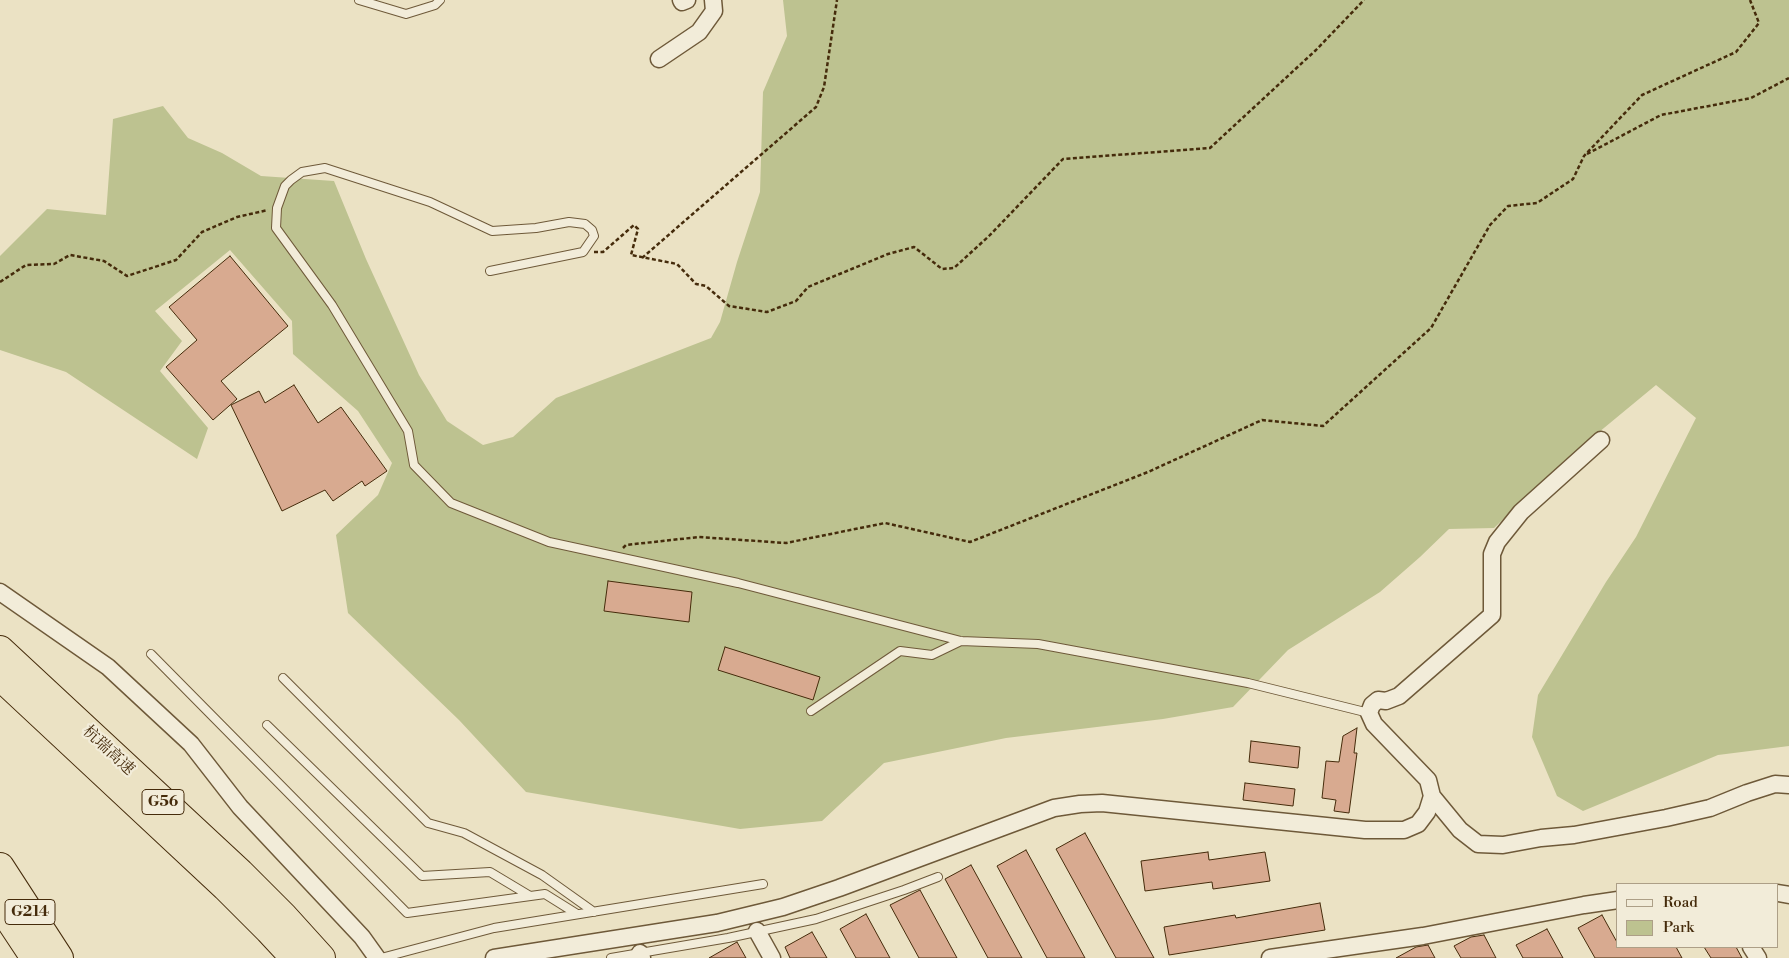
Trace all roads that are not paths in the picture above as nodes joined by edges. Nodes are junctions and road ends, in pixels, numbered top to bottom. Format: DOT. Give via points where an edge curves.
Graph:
graph roads {
  1 [pos="359,0"];
  2 [pos="440,0"];
  3 [pos="681,0"];
  4 [pos="687,0"];
  5 [pos="713,0"];
  6 [pos="659,58"];
  7 [pos="490,271"];
  8 [pos="1601,440"];
  9 [pos="0,592"];
  10 [pos="961,642"];
  11 [pos="0,650"];
  12 [pos="151,654"];
  13 [pos="0,676"];
  14 [pos="282,678"];
  15 [pos="811,711"];
  16 [pos="1369,712"];
  17 [pos="267,725"];
  18 [pos="1789,785"];
  19 [pos="1432,796"];
  20 [pos="0,867"];
  21 [pos="938,876"];
  22 [pos="763,884"];
  23 [pos="530,896"];
  24 [pos="1616,900"];
  25 [pos="0,905"];
  26 [pos="594,912"];
  27 [pos="577,914"];
  28 [pos="757,931"];
  29 [pos="641,956"];
  30 [pos="35,958"];
  31 [pos="59,958"];
  32 [pos="295,958"];
  33 [pos="322,958"];
  34 [pos="376,958"];
  35 [pos="381,958"];
  36 [pos="494,958"];
  37 [pos="611,958"];
  38 [pos="772,958"];
  39 [pos="1270,958"];
  1 -- 2 [label="lane" via="406,14 435,6"];
  3 -- 4 [label="street"];
  5 -- 6 [label="street" via="714,11 699,32"];
  7 -- 10 [label="lane" via="583,252 594,236 592,230 584,224 569,222 536,228 492,230 430,202 324,168 302,172 291,180 285,186 277,208 276,228 332,304 408,431 414,465 451,503 549,542 738,583"];
  8 -- 16 [label="street" via="1521,512 1497,542 1492,554 1492,615 1399,696 1378,700"];
  9 -- 34 [label="street" via="108,667 191,744 240,806 362,937"];
  10 -- 15 [label="lane" via="932,655 900,651"];
  10 -- 16 [label="lane" via="1038,644 1248,683"];
  11 -- 33 [label="highway, 杭瑞高速 / G56" via="240,873"];
  12 -- 23 [label="lane" via="407,913"];
  13 -- 32 [label="highway, 杭瑞高速 / G56" via="226,888"];
  14 -- 26 [label="lane" via="428,824 464,833 542,876"];
  16 -- 19 [label="street" via="1374,724 1428,780"];
  17 -- 23 [label="lane" via="422,876 490,872"];
  18 -- 19 [label="street" via="1775,784 1710,808 1666,818 1503,845 1478,844 1460,830"];
  19 -- 36 [label="street" via="1427,812 1418,824 1404,830 1365,830 1102,803 1054,808 783,907 717,922"];
  20 -- 31 [label="highway, G214"];
  21 -- 28 [label="lane" via="816,919"];
  22 -- 26 [label="lane"];
  23 -- 27 [label="lane" via="545,894"];
  24 -- 39 [label="street" via="1423,936"];
  25 -- 30 [label="highway, G214"];
  26 -- 27 [label="lane"];
  27 -- 35 [label="lane" via="494,928"];
  28 -- 29 [label="lane"];
  28 -- 38 [label="street"];
  29 -- 37 [label="lane"];
}
